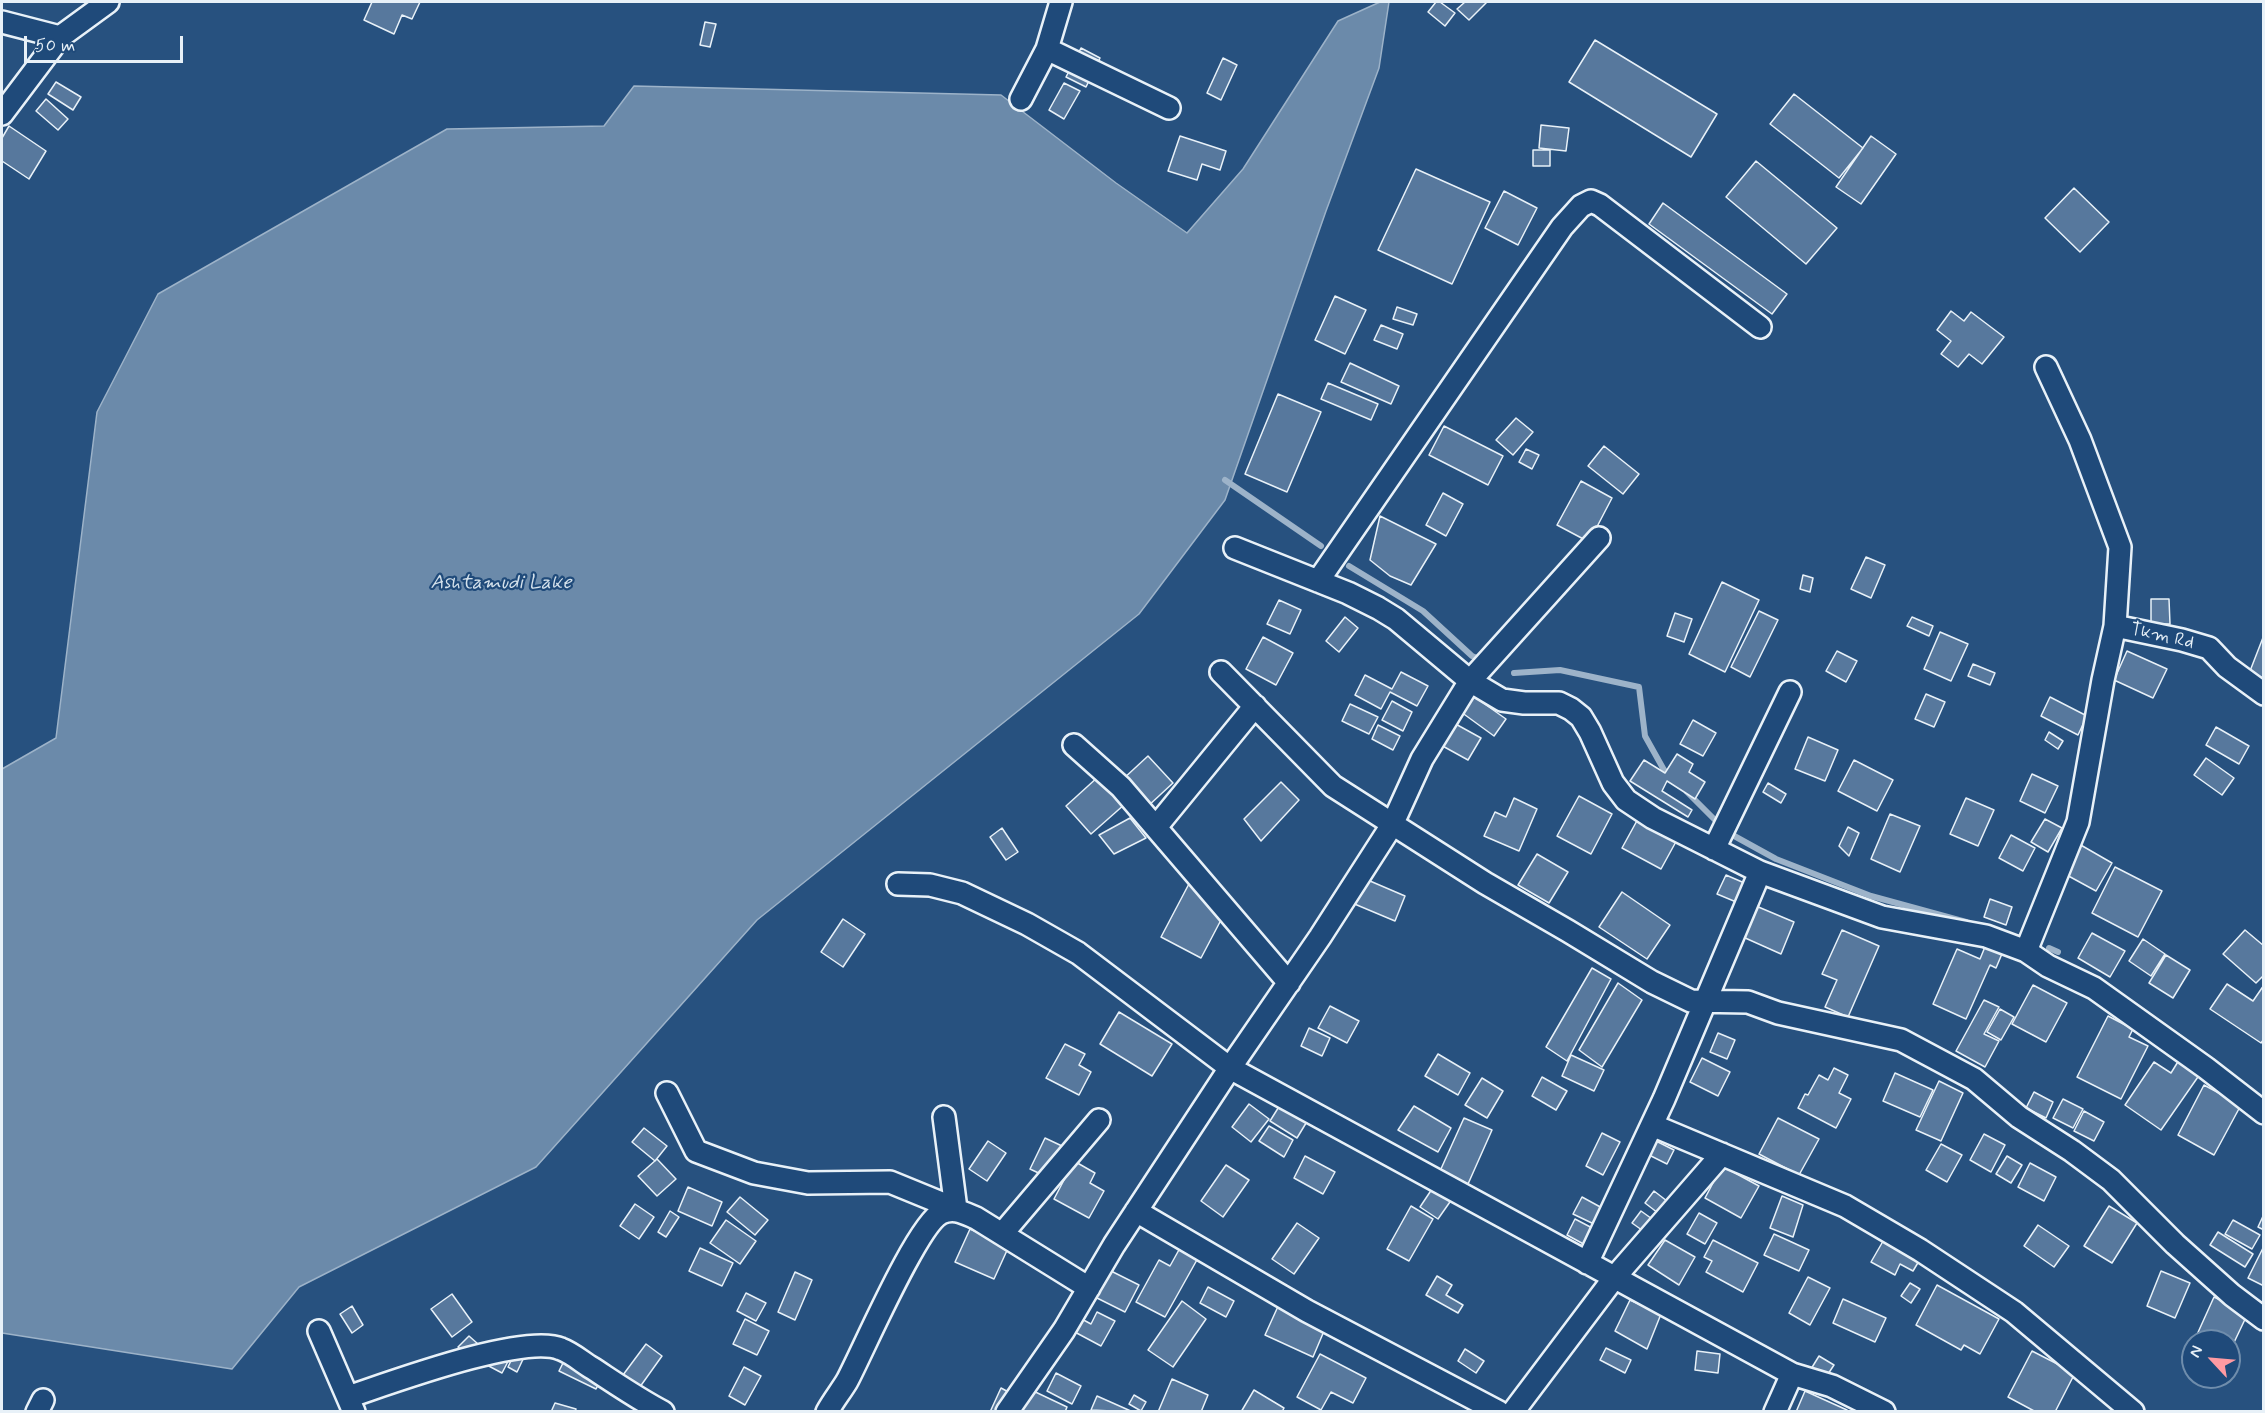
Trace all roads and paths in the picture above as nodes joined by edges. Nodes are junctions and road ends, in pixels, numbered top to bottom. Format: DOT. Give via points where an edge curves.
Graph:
graph roads {
  1 [pos="108,2"];
  2 [pos="1061,2"];
  3 [pos="2,22"];
  4 [pos="60,38"];
  5 [pos="1047,49"];
  6 [pos="1022,99"];
  7 [pos="1170,108"];
  8 [pos="2,114"];
  9 [pos="1760,327"];
  10 [pos="2046,368"];
  11 [pos="1599,538"];
  12 [pos="1235,548"];
  13 [pos="1318,581"];
  14 [pos="2115,626"];
  15 [pos="1221,672"];
  16 [pos="1470,681"];
  17 [pos="1790,692"];
  18 [pos="2264,694"];
  19 [pos="1255,706"];
  20 [pos="1074,745"];
  21 [pos="1392,825"];
  22 [pos="1156,827"];
  23 [pos="1714,849"];
  24 [pos="1760,872"];
  25 [pos="898,884"];
  26 [pos="2026,951"];
  27 [pos="1289,983"];
  28 [pos="1706,1000"];
  29 [pos="1230,1068"];
  30 [pos="667,1093"];
  31 [pos="2264,1113"];
  32 [pos="944,1117"];
  33 [pos="1099,1120"];
  34 [pos="1652,1125"];
  35 [pos="1722,1154"];
  36 [pos="956,1209"];
  37 [pos="1136,1211"];
  38 [pos="1002,1234"];
  39 [pos="1587,1263"];
  40 [pos="1614,1278"];
  41 [pos="1089,1288"];
  42 [pos="2264,1319"];
  43 [pos="319,1331"];
  44 [pos="1792,1374"];
  45 [pos="351,1404"];
  46 [pos="1484,1408"];
  47 [pos="663,1412"];
  48 [pos="827,1412"];
  49 [pos="1007,1412"];
  50 [pos="1513,1412"];
  51 [pos="1775,1412"];
  52 [pos="1884,1412"];
  53 [pos="2133,1412"];
  1 -- 4 [label="street"];
  2 -- 5 [label="street"];
  3 -- 4 [label="street"];
  4 -- 8 [label="street"];
  5 -- 6 [label="street"];
  5 -- 7 [label="street"];
  9 -- 13 [label="street" via="1600,205 1591,201 1581,206 1562,227"];
  10 -- 14 [label="street" via="2080,440 2120,547"];
  11 -- 16 [label="street"];
  12 -- 13 [label="street"];
  13 -- 16 [label="street" via="1348,592 1396,619"];
  14 -- 18 [label="street, Tkm Rd" via="2209,648 2227,667"];
  14 -- 26 [label="street" via="2078,822"];
  15 -- 19 [label="street"];
  16 -- 21 [label="street" via="1422,759"];
  16 -- 23 [label="street" via="1502,700 1560,703 1571,709 1581,717 1613,783 1626,800"];
  17 -- 23 [label="street"];
  19 -- 21 [label="street" via="1333,786"];
  19 -- 22 [label="street"];
  20 -- 22 [label="street" via="1121,787"];
  21 -- 27 [label="street"];
  21 -- 28 [label="street" via="1652,982 1692,1001"];
  22 -- 27 [label="street"];
  23 -- 24 [label="street"];
  24 -- 26 [label="street" via="1882,917 1986,936"];
  24 -- 28 [label="street"];
  25 -- 29 [label="street" via="930,885 962,893 1027,924 1078,953"];
  26 -- 31 [label="street" via="2094,988"];
  27 -- 29 [label="street"];
  28 -- 34 [label="street"];
  28 -- 42 [label="street" via="1748,1002 1901,1040 1974,1079 2019,1117 2111,1180 2175,1244"];
  29 -- 37 [label="street"];
  29 -- 39 [label="street"];
  30 -- 36 [label="street" via="696,1151 754,1173 808,1184 890,1182"];
  32 -- 36 [label="street"];
  33 -- 38 [label="street"];
  34 -- 35 [label="street"];
  34 -- 39 [label="street"];
  35 -- 40 [label="street"];
  35 -- 53 [label="street" via="1845,1206 1920,1250 2014,1312"];
  36 -- 38 [label="street"];
  36 -- 48 [label="street" via="940,1213 926,1230"];
  37 -- 41 [label="street"];
  37 -- 46 [label="street"];
  38 -- 41 [label="street"];
  39 -- 40 [label="street"];
  40 -- 44 [label="street"];
  40 -- 50 [label="street"];
  41 -- 49 [label="street"];
  43 -- 45 [label="street"];
  44 -- 51 [label="street"];
  44 -- 52 [label="street" via="1832,1386"];
  45 -- 47 [label="street" via="466,1359 538,1346 560,1348"];
}
